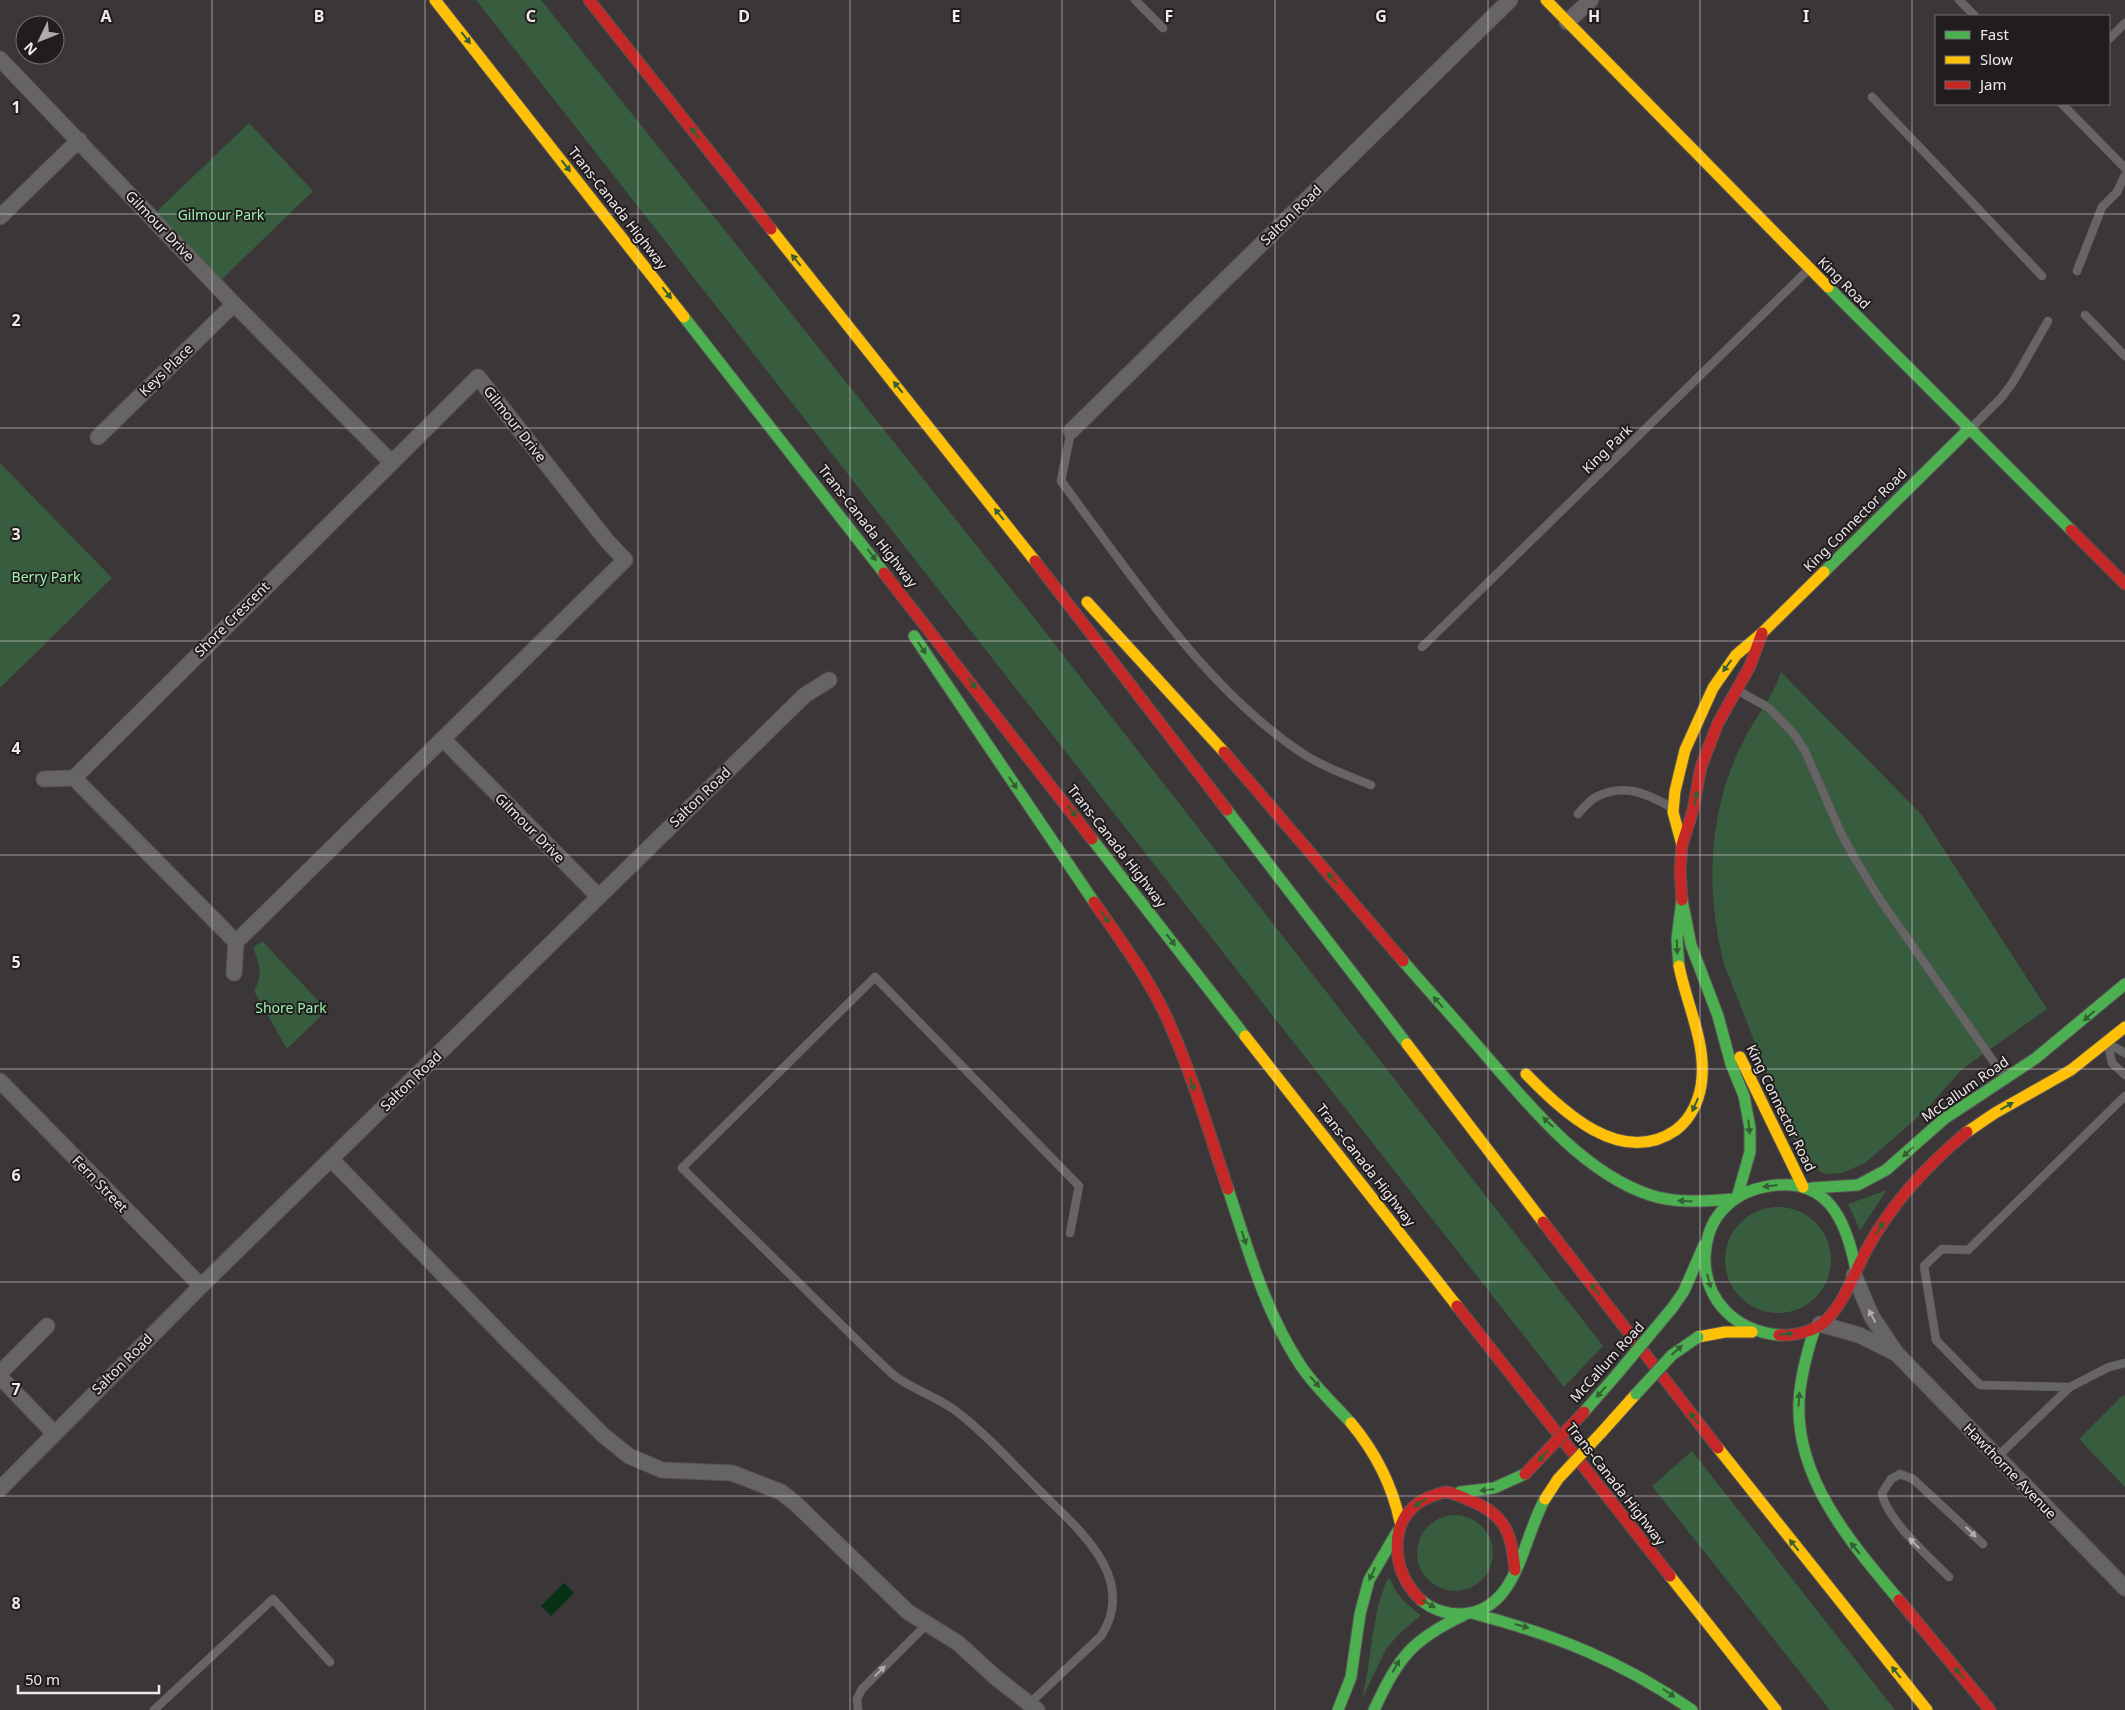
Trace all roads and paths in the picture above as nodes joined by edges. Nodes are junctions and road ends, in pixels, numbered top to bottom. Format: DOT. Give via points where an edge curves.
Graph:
graph roads {
  1 [pos="436,0"];
  2 [pos="589,0"];
  3 [pos="1136,0"];
  4 [pos="1510,0"];
  5 [pos="1546,0"];
  6 [pos="1591,0"];
  7 [pos="1959,0"];
  8 [pos="1974,15"];
  9 [pos="1567,22"];
  10 [pos="2125,23"];
  11 [pos="1164,28"];
  12 [pos="2110,38"];
  13 [pos="0,59"];
  14 [pos="1872,97"];
  15 [pos="2063,105"];
  16 [pos="79,140"];
  17 [pos="2125,168"];
  18 [pos="2125,176"];
  19 [pos="0,217"];
  20 [pos="1809,268"];
  21 [pos="2077,271"];
  22 [pos="2042,276"];
  23 [pos="234,304"];
  24 [pos="2085,315"];
  25 [pos="2048,321"];
  26 [pos="2125,356"];
  27 [pos="767,420"];
  28 [pos="1970,428"];
  29 [pos="1071,430"];
  30 [pos="98,437"];
  31 [pos="390,461"];
  32 [pos="1029,553"];
  33 [pos="1063,578"];
  34 [pos="2125,584"];
  35 [pos="1076,590"];
  36 [pos="883,592"];
  37 [pos="906,624"];
  38 [pos="1762,633"];
  39 [pos="1422,647"];
  40 [pos="829,680"];
  41 [pos="1736,689"];
  42 [pos="443,739"];
  43 [pos="74,778"];
  44 [pos="44,779"];
  45 [pos="1371,785"];
  46 [pos="1673,808"];
  47 [pos="1578,814"];
  48 [pos="1682,845"];
  49 [pos="598,896"];
  50 [pos="1682,899"];
  51 [pos="236,942"];
  52 [pos="1398,957"];
  53 [pos="234,973"];
  54 [pos="2125,984"];
  55 [pos="1452,998"];
  56 [pos="1718,1016"];
  57 [pos="2125,1027"];
  58 [pos="2107,1043"];
  59 [pos="2125,1053"];
  60 [pos="1520,1068"];
  61 [pos="2125,1076"];
  62 [pos="2005,1078"];
  63 [pos="0,1081"];
  64 [pos="2125,1096"];
  65 [pos="330,1159"];
  66 [pos="1807,1187"];
  67 [pos="1736,1196"];
  68 [pos="1070,1233"];
  69 [pos="1707,1238"];
  70 [pos="1855,1273"];
  71 [pos="201,1286"];
  72 [pos="48,1326"];
  73 [pos="1818,1326"];
  74 [pos="1756,1332"];
  75 [pos="1896,1353"];
  76 [pos="2125,1363"];
  77 [pos="0,1373"];
  78 [pos="0,1378"];
  79 [pos="2070,1387"];
  80 [pos="54,1433"];
  81 [pos="1996,1457"];
  82 [pos="0,1489"];
  83 [pos="1445,1492"];
  84 [pos="1398,1527"];
  85 [pos="1983,1544"];
  86 [pos="1514,1570"];
  87 [pos="1949,1577"];
  88 [pos="2125,1588"];
  89 [pos="1469,1614"];
  90 [pos="926,1625"];
  91 [pos="330,1662"];
  92 [pos="1033,1707"];
  93 [pos="154,1710"];
  94 [pos="858,1710"];
  95 [pos="1338,1710"];
  96 [pos="1374,1710"];
  97 [pos="1692,1710"];
  98 [pos="1776,1710"];
  99 [pos="1927,1710"];
  100 [pos="1990,1710"];
  1 -- 27 [label="main road, Trans-Canada Highway, one-way"];
  32 -- 2 [label="main road, one-way"];
  3 -- 11 [label="lane"];
  4 -- 29 [label="street, Salton Road"];
  5 -- 9 [label="main road, King Road"];
  6 -- 9 [label="street"];
  7 -- 8 [label="lane"];
  9 -- 20 [label="main road, King Road"];
  10 -- 12 [label="lane"];
  13 -- 16 [label="street, Gilmour Drive"];
  14 -- 22 [label="lane"];
  15 -- 17 [label="lane"];
  16 -- 19 [label="street"];
  16 -- 23 [label="street, Gilmour Drive"];
  18 -- 21 [label="lane" via="2117,192 2102,207"];
  20 -- 28 [label="main road, King Road"];
  20 -- 39 [label="lane, King Park"];
  23 -- 30 [label="street, Keys Place"];
  23 -- 31 [label="street, Gilmour Drive"];
  24 -- 26 [label="lane"];
  25 -- 28 [label="lane" via="2014,382"];
  27 -- 36 [label="main road"];
  27 -- 98 [label="main road, Trans-Canada Highway, one-way"];
  28 -- 34 [label="main road, King Road"];
  28 -- 38 [label="main road, King Connector Road"];
  29 -- 45 [label="lane" via="1061,481 1174,633 1252,715 1324,766"];
  31 -- 42 [label="street, Gilmour Drive" via="478,376 625,560"];
  31 -- 43 [label="street, Shore Crescent"];
  32 -- 33 [label="main road"];
  99 -- 32 [label="main road, one-way" via="1735,1472"];
  52 -- 35 [label="main road, one-way" via="1190,713"];
  37 -- 84 [label="main road, one-way" via="1134,959 1151,990 1190,1077 1259,1286 1275,1324 1300,1365 1378,1456 1391,1484"];
  38 -- 41 [label="main road, King Connector Road" via="1750,666"];
  38 -- 46 [label="main road, King Connector Road, one-way" via="1733,658 1717,680 1681,763"];
  40 -- 49 [label="street, Salton Road" via="805,695"];
  48 -- 41 [label="main road, King Connector Road, one-way" via="1694,810 1701,767 1718,723"];
  41 -- 62 [label="lane" via="1769,708 1794,734 1805,751 1841,833 1879,898"];
  42 -- 49 [label="street, Gilmour Drive"];
  42 -- 51 [label="street"];
  43 -- 44 [label="street"];
  43 -- 51 [label="street"];
  46 -- 47 [label="lane" via="1644,792 1622,790 1597,796"];
  46 -- 48 [label="main road, King Connector Road"];
  48 -- 50 [label="main road, King Connector Road"];
  49 -- 65 [label="street, Salton Road"];
  50 -- 56 [label="main road, King Connector Road" via="1691,945"];
  50 -- 60 [label="main road, one-way" via="1678,962 1702,1061 1701,1089 1688,1120 1657,1139 1637,1142 1612,1138 1573,1117"];
  51 -- 53 [label="street"];
  52 -- 55 [label="main road"];
  67 -- 52 [label="main road, one-way" via="1687,1202 1659,1199 1640,1192 1604,1170 1541,1116"];
  54 -- 62 [label="main road, McCallum Road, one-way" via="2062,1039"];
  56 -- 66 [label="main road, King Connector Road"];
  56 -- 67 [label="main road, King Connector Road, one-way" via="1744,1096 1750,1128 1750,1152"];
  57 -- 58 [label="main road"];
  58 -- 59 [label="lane"];
  58 -- 61 [label="lane" via="2112,1063"];
  70 -- 58 [label="main road, one-way" via="1899,1200 1942,1152 1995,1113 2051,1083"];
  62 -- 66 [label="main road, McCallum Road, one-way" via="1944,1119 1886,1170 1858,1185"];
  63 -- 71 [label="street, Fern Street"];
  64 -- 79 [label="lane" via="1968,1250 1942,1249 1924,1266 1936,1340 1980,1384"];
  65 -- 71 [label="street, Salton Road"];
  65 -- 90 [label="street" via="506,1339 629,1456 662,1470 732,1473 781,1492 908,1612"];
  66 -- 67 [label="main road, one-way" via="1782,1184 1757,1187"];
  66 -- 70 [label="main road" via="1837,1212 1847,1231"];
  67 -- 69 [label="main road" via="1717,1216"];
  68 -- 92 [label="lane" via="1079,1186 875,977 682,1168 870,1354 896,1376 956,1412 996,1446 1096,1549 1108,1573 1114,1596 1110,1622 1101,1636"];
  69 -- 74 [label="main road, one-way" via="1708,1283 1719,1305 1731,1318"];
  69 -- 83 [label="main road, McCallum Road, one-way, bridge" via="1674,1307 1584,1412 1525,1474 1493,1490"];
  70 -- 73 [label="main road" via="1838,1304"];
  75 -- 70 [label="street, Hawthorne Avenue, one-way" via="1872,1317"];
  71 -- 80 [label="street, Salton Road"];
  72 -- 77 [label="street"];
  74 -- 73 [label="main road, one-way" via="1775,1335"];
  73 -- 75 [label="street, Hawthorne Avenue" via="1859,1335"];
  100 -- 73 [label="main road, one-way" via="1846,1536 1817,1484 1800,1428 1799,1410 1802,1371"];
  86 -- 74 [label="main road, one-way, bridge" via="1535,1513 1558,1479 1673,1353 1698,1337 1725,1332"];
  75 -- 81 [label="street, Hawthorne Avenue"];
  76 -- 79 [label="lane" via="2109,1367"];
  78 -- 80 [label="street"];
  79 -- 81 [label="lane"];
  80 -- 82 [label="street, Salton Road"];
  81 -- 88 [label="street, Hawthorne Avenue"];
  83 -- 84 [label="main road, one-way" via="1415,1504"];
  83 -- 86 [label="main road" via="1485,1506 1500,1518 1514,1550"];
  84 -- 89 [label="main road, one-way" via="1398,1563 1416,1596 1448,1613"];
  84 -- 95 [label="main road, one-way" via="1369,1580 1351,1677"];
  87 -- 85 [label="lane, one-way" via="1908,1536 1886,1505 1882,1492 1891,1479 1900,1474 1913,1479"];
  86 -- 89 [label="main road" via="1508,1587 1496,1600"];
  96 -- 89 [label="main road, one-way" via="1399,1660 1410,1646 1426,1634"];
  89 -- 97 [label="main road, one-way" via="1528,1628 1605,1656 1665,1690"];
  90 -- 92 [label="street" via="958,1643"];
  94 -- 90 [label="lane, one-way" via="857,1699 862,1689"];
  91 -- 93 [label="lane" via="273,1599"];
}
